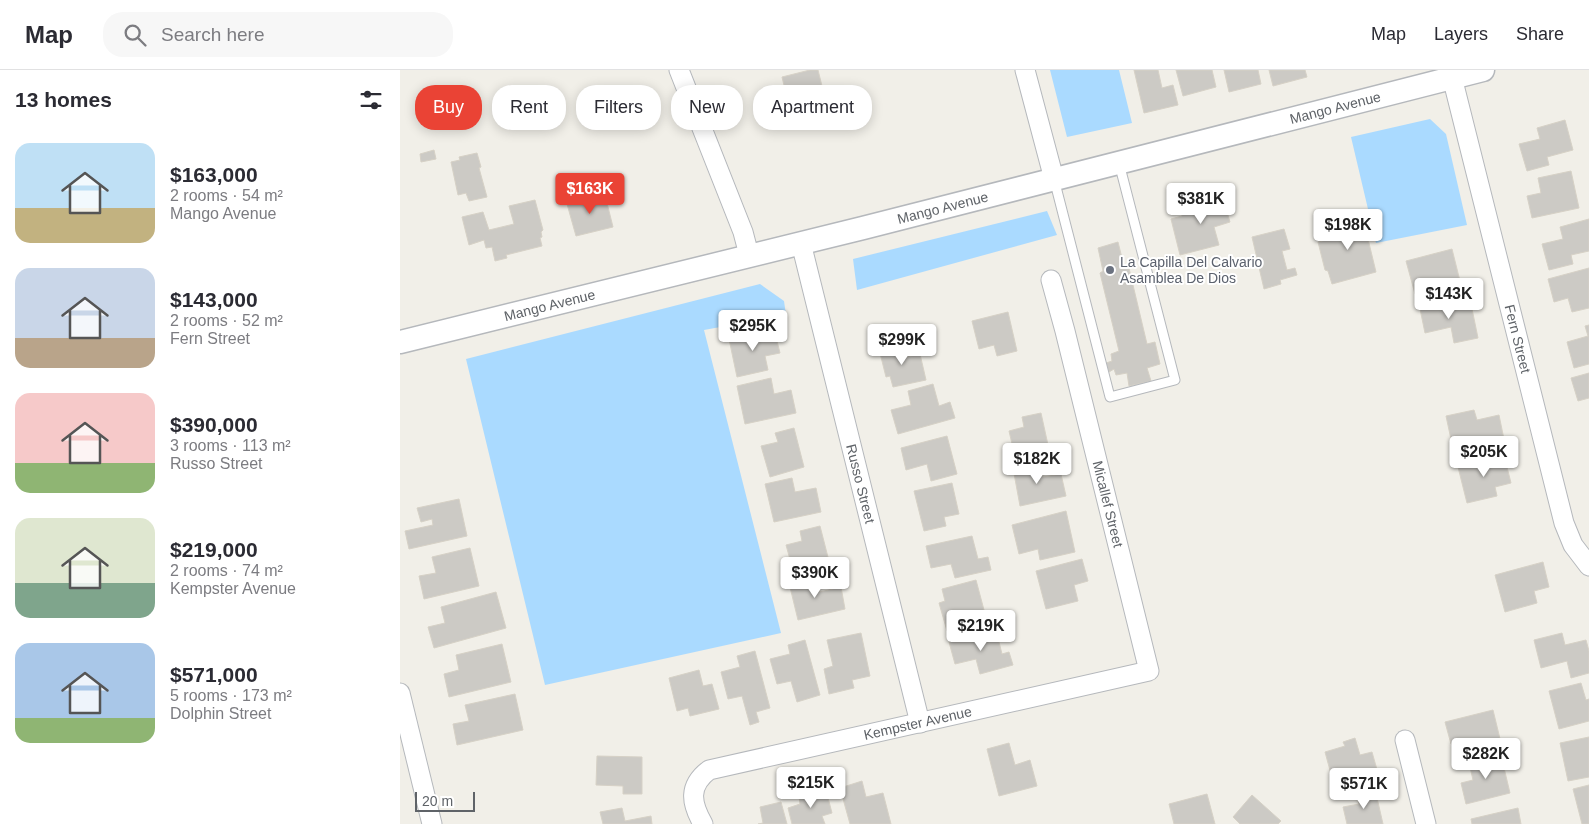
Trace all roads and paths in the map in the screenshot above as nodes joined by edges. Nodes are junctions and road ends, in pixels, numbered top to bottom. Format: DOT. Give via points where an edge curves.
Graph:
graph roads {
  1 [pos="679,70"];
  2 [pos="1024,70"];
  3 [pos="1483,70"];
  4 [pos="1452,78"];
  5 [pos="1119,162"];
  6 [pos="1054,179"];
  7 [pos="801,243"];
  8 [pos="749,255"];
  9 [pos="1051,280"];
  10 [pos="400,342"];
  11 [pos="1589,566"];
  12 [pos="1149,671"];
  13 [pos="400,693"];
  14 [pos="920,723"];
  15 [pos="1405,740"];
  16 [pos="432,824"];
  17 [pos="703,824"];
  18 [pos="1426,824"];
  1 -- 8 [label="street" via="743,232"];
  2 -- 6 [label="street"];
  3 -- 4 [label="street, Mango Avenue"];
  4 -- 5 [label="street, Mango Avenue"];
  4 -- 11 [label="street, Fern Street" via="1564,523 1573,545"];
  5 -- 6 [label="street, Mango Avenue"];
  5 -- 6 [label="lane" via="1175,380 1110,397"];
  6 -- 7 [label="street, Mango Avenue"];
  7 -- 8 [label="street, Mango Avenue"];
  7 -- 14 [label="street, Russo Street"];
  8 -- 10 [label="street, Mango Avenue"];
  9 -- 12 [label="street, Micallef Street"];
  12 -- 14 [label="street, Kempster Avenue"];
  13 -- 16 [label="street"];
  14 -- 17 [label="street, Kempster Avenue" via="709,770 694,787 693,798"];
  15 -- 18 [label="street"];
}
